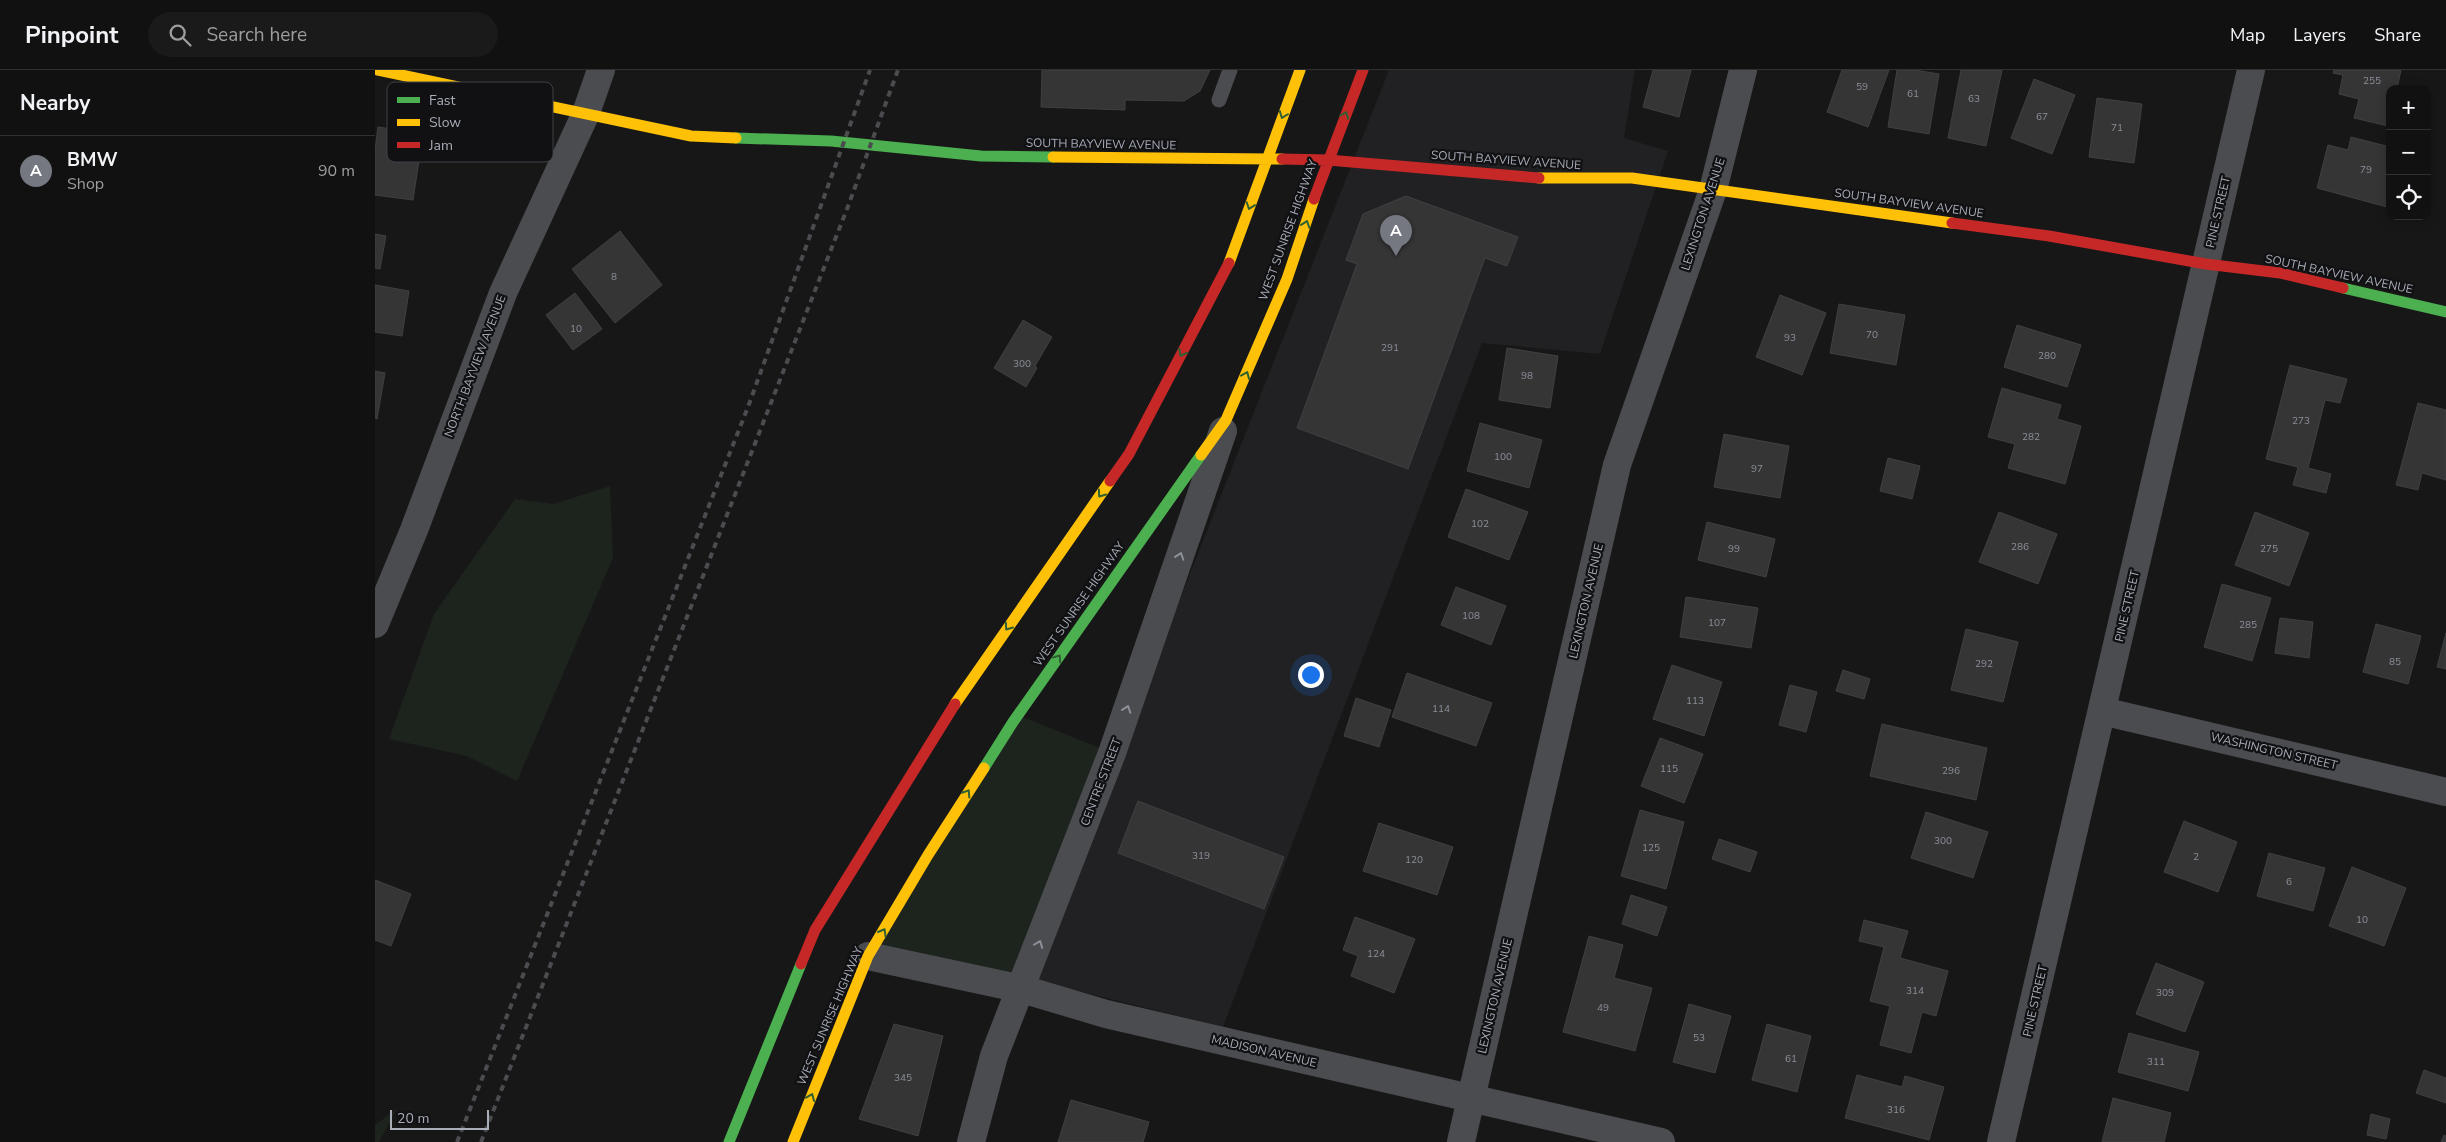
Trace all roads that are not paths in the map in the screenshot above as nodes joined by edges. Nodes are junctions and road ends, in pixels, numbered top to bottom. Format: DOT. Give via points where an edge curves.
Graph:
graph roads {
  1 [pos="378,70"];
  2 [pos="601,70"];
  3 [pos="1230,70"];
  4 [pos="1300,70"];
  5 [pos="1363,70"];
  6 [pos="1743,70"];
  7 [pos="2251,70"];
  8 [pos="436,82"];
  9 [pos="1219,100"];
  10 [pos="553,106"];
  11 [pos="586,113"];
  12 [pos="1266,160"];
  13 [pos="1328,160"];
  14 [pos="1713,190"];
  15 [pos="2206,264"];
  16 [pos="2446,312"];
  17 [pos="1226,420"];
  18 [pos="375,624"];
  19 [pos="2103,711"];
  20 [pos="2446,792"];
  21 [pos="868,956"];
  22 [pos="1022,989"];
  23 [pos="1471,1098"];
  24 [pos="729,1142"];
  25 [pos="793,1142"];
  26 [pos="971,1142"];
  27 [pos="1461,1142"];
  28 [pos="1661,1142"];
  29 [pos="2001,1142"];
  1 -- 8 [label="main road, SOUTH BAYVIEW AVENUE"];
  2 -- 11 [label="street, NORTH BAYVIEW AVENUE"];
  3 -- 9 [label="lane"];
  4 -- 12 [label="main road, one-way"];
  13 -- 5 [label="main road, WEST SUNRISE HIGHWAY, one-way"];
  6 -- 14 [label="street, LEXINGTON AVENUE"];
  7 -- 15 [label="street, PINE STREET"];
  10 -- 11 [label="main road, SOUTH BAYVIEW AVENUE"];
  11 -- 12 [label="main road, SOUTH BAYVIEW AVENUE" via="691,136 831,141 981,156"];
  11 -- 18 [label="street, NORTH BAYVIEW AVENUE" via="503,293"];
  12 -- 13 [label="main road, SOUTH BAYVIEW AVENUE"];
  12 -- 24 [label="main road, one-way" via="1233,256 1129,454 964,689 815,930"];
  13 -- 14 [label="main road, SOUTH BAYVIEW AVENUE" via="1552,179 1632,178"];
  17 -- 13 [label="main road, WEST SUNRISE HIGHWAY, one-way" via="1287,280"];
  14 -- 15 [label="main road, SOUTH BAYVIEW AVENUE" via="2049,236"];
  14 -- 23 [label="street, LEXINGTON AVENUE" via="1617,465"];
  15 -- 16 [label="main road, SOUTH BAYVIEW AVENUE" via="2280,273"];
  15 -- 19 [label="street, PINE STREET"];
  21 -- 17 [label="main road, WEST SUNRISE HIGHWAY, one-way" via="1013,722"];
  22 -- 17 [label="street, CENTRE STREET, one-way" via="1112,753"];
  19 -- 20 [label="street, WASHINGTON STREET"];
  19 -- 29 [label="street, PINE STREET"];
  21 -- 22 [label="street, MADISON AVENUE"];
  25 -- 21 [label="main road, WEST SUNRISE HIGHWAY, one-way"];
  22 -- 23 [label="street, MADISON AVENUE" via="1106,1014"];
  22 -- 26 [label="street, CENTRE STREET" via="994,1056"];
  23 -- 27 [label="street, LEXINGTON AVENUE"];
  23 -- 28 [label="street, MADISON AVENUE"];
}
